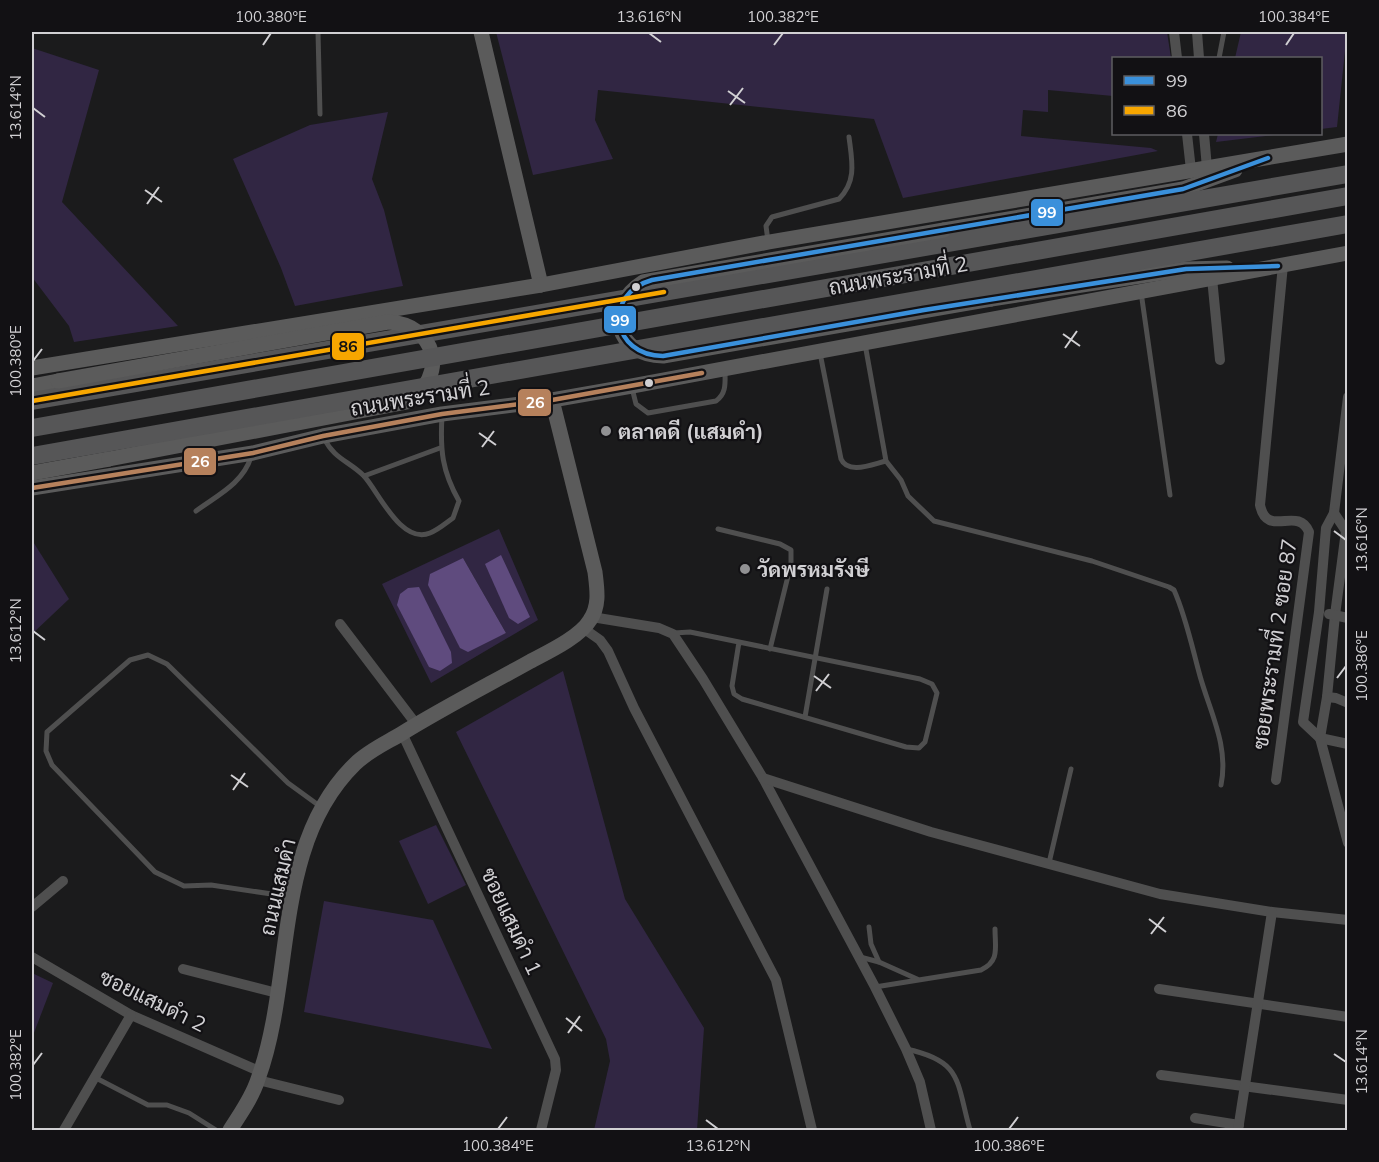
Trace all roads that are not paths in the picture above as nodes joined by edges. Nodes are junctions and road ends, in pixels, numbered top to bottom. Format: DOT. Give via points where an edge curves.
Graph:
graph roads {
  1 [pos="318,32"];
  2 [pos="481,32"];
  3 [pos="1174,32"];
  4 [pos="1197,32"];
  5 [pos="1224,32"];
  6 [pos="1177,57"];
  7 [pos="1199,57"];
  8 [pos="1219,57"];
  9 [pos="320,114"];
  10 [pos="1187,135"];
  11 [pos="1204,135"];
  12 [pos="849,137"];
  13 [pos="1347,144"];
  14 [pos="1268,158"];
  15 [pos="1207,168"];
  16 [pos="1191,170"];
  17 [pos="1347,174"];
  18 [pos="1347,196"];
  19 [pos="1347,219"];
  20 [pos="1347,224"];
  21 [pos="769,242"];
  22 [pos="1347,253"];
  23 [pos="1280,265"];
  24 [pos="1212,278"];
  25 [pos="541,285"];
  26 [pos="1140,291"];
  27 [pos="864,343"];
  28 [pos="819,351"];
  29 [pos="1220,360"];
  30 [pos="32,368"];
  31 [pos="725,368"];
  32 [pos="32,386"];
  33 [pos="632,386"];
  34 [pos="1347,397"];
  35 [pos="552,400"];
  36 [pos="32,401"];
  37 [pos="442,414"];
  38 [pos="32,428"];
  39 [pos="323,436"];
  40 [pos="440,448"];
  41 [pos="32,451"];
  42 [pos="254,453"];
  43 [pos="32,456"];
  44 [pos="886,461"];
  45 [pos="32,473"];
  46 [pos="364,476"];
  47 [pos="32,488"];
  48 [pos="1170,495"];
  49 [pos="196,511"];
  50 [pos="1335,513"];
  51 [pos="718,529"];
  52 [pos="1325,549"];
  53 [pos="1346,551"];
  54 [pos="827,589"];
  55 [pos="1319,612"];
  56 [pos="1335,615"];
  57 [pos="1347,618"];
  58 [pos="587,623"];
  59 [pos="340,624"];
  60 [pos="673,634"];
  61 [pos="739,642"];
  62 [pos="770,648"];
  63 [pos="815,658"];
  64 [pos="1327,697"];
  65 [pos="1347,703"];
  66 [pos="805,717"];
  67 [pos="416,724"];
  68 [pos="402,733"];
  69 [pos="1320,738"];
  70 [pos="1347,744"];
  71 [pos="1071,769"];
  72 [pos="763,778"];
  73 [pos="1276,780"];
  74 [pos="1221,785"];
  75 [pos="322,808"];
  76 [pos="1347,836"];
  77 [pos="1049,864"];
  78 [pos="63,881"];
  79 [pos="292,897"];
  80 [pos="32,907"];
  81 [pos="1272,912"];
  82 [pos="1347,921"];
  83 [pos="869,927"];
  84 [pos="995,929"];
  85 [pos="32,957"];
  86 [pos="860,957"];
  87 [pos="879,962"];
  88 [pos="183,969"];
  89 [pos="917,979"];
  90 [pos="875,987"];
  91 [pos="1159,988"];
  92 [pos="277,993"];
  93 [pos="1259,1004"];
  94 [pos="130,1015"];
  95 [pos="1347,1017"];
  96 [pos="906,1048"];
  97 [pos="1161,1075"];
  98 [pos="260,1076"];
  99 [pos="96,1078"];
  100 [pos="1245,1087"];
  101 [pos="339,1100"];
  102 [pos="1347,1100"];
  103 [pos="1195,1118"];
  104 [pos="1238,1128"];
  105 [pos="64,1131"];
  106 [pos="216,1131"];
  107 [pos="230,1131"];
  108 [pos="541,1131"];
  109 [pos="812,1131"];
  110 [pos="931,1131"];
  111 [pos="970,1131"];
  1 -- 9 [label="lane"];
  2 -- 25 [label="main road"];
  3 -- 6 [label="street"];
  4 -- 7 [label="street"];
  5 -- 8 [label="lane"];
  10 -- 16 [label="street"];
  11 -- 15 [label="street"];
  12 -- 21 [label="lane" via="853,170 846,192 839,199 772,217 766,226"];
  13 -- 14 [label="main road"];
  14 -- 15 [label="main road"];
  14 -- 23 [label="main road, bridge" via="1183,189 643,282 624,298 620,328 631,346 641,353 663,356 1186,269"];
  15 -- 16 [label="main road"];
  16 -- 21 [label="main road"];
  17 -- 36 [label="highway, ถนนพระรามที่ 2"];
  18 -- 38 [label="highway, bridge"];
  19 -- 41 [label="highway, ถนนพระรามที่ 2"];
  20 -- 43 [label="highway, bridge"];
  21 -- 25 [label="main road"];
  22 -- 23 [label="main road, ถนนพระรามที่ 2"];
  23 -- 24 [label="main road, ถนนพระรามที่ 2"];
  23 -- 73 [label="street, ซอยพระรามที่ 2 ซอย 87" via="1260,504 1267,520 1301,521 1309,532"];
  24 -- 26 [label="main road, ถนนพระรามที่ 2"];
  24 -- 29 [label="street"];
  25 -- 30 [label="main road"];
  26 -- 27 [label="main road, ถนนพระรามที่ 2"];
  26 -- 48 [label="lane"];
  27 -- 28 [label="main road, ถนนพระรามที่ 2"];
  27 -- 44 [label="lane"];
  28 -- 31 [label="main road, ถนนพระรามที่ 2"];
  28 -- 44 [label="lane" via="843,465 850,468"];
  31 -- 33 [label="main road, ถนนพระรามที่ 2"];
  31 -- 33 [label="lane" via="725,389 716,401 648,412 636,404"];
  32 -- 45 [label="main road, bridge" via="388,322 417,330 426,339 433,363 426,387 407,402"];
  33 -- 35 [label="main road, ถนนพระรามที่ 2"];
  34 -- 50 [label="street"];
  35 -- 37 [label="main road, ถนนพระรามที่ 2"];
  35 -- 58 [label="main road" via="595,572 597,603"];
  37 -- 39 [label="main road, ถนนพระรามที่ 2"];
  37 -- 40 [label="lane"];
  39 -- 42 [label="main road, ถนนพระรามที่ 2"];
  39 -- 46 [label="lane" via="329,450"];
  40 -- 46 [label="lane"];
  40 -- 46 [label="lane" via="449,484 459,501 453,518 428,535 415,534 400,524"];
  42 -- 47 [label="main road, ถนนพระรามที่ 2"];
  42 -- 49 [label="lane" via="244,474"];
  44 -- 74 [label="lane" via="908,496 934,521 1092,561 1174,590 1219,729 1224,771"];
  50 -- 52 [label="street" via="1326,528"];
  50 -- 53 [label="street" via="1346,531"];
  51 -- 62 [label="lane" via="791,550"];
  52 -- 53 [label="street"];
  52 -- 55 [label="street"];
  53 -- 56 [label="street"];
  54 -- 63 [label="lane"];
  55 -- 56 [label="street"];
  55 -- 69 [label="street" via="1303,722"];
  56 -- 57 [label="street"];
  56 -- 64 [label="street"];
  58 -- 60 [label="street" via="659,628"];
  58 -- 67 [label="main road, ถนนแสมดำ" via="549,651"];
  58 -- 109 [label="street" via="608,651 776,980"];
  59 -- 67 [label="street"];
  60 -- 61 [label="lane" via="690,632"];
  60 -- 72 [label="street"];
  61 -- 62 [label="lane"];
  61 -- 66 [label="lane" via="734,694"];
  62 -- 63 [label="lane"];
  63 -- 66 [label="lane"];
  63 -- 66 [label="lane" via="920,679 932,684 937,693 925,742 919,748"];
  64 -- 65 [label="street"];
  64 -- 69 [label="street"];
  67 -- 68 [label="main road, ถนนแสมดำ"];
  68 -- 75 [label="main road, ถนนแสมดำ" via="356,763"];
  68 -- 108 [label="street, ซอยแสมดำ 1" via="555,1059 556,1070"];
  69 -- 70 [label="street"];
  69 -- 76 [label="street"];
  71 -- 77 [label="lane"];
  72 -- 77 [label="street" via="931,832"];
  72 -- 86 [label="street"];
  75 -- 79 [label="main road, ถนนแสมดำ" via="303,853"];
  75 -- 79 [label="lane" via="288,783 167,664 148,655 130,660 47,732 45,750 52,765 155,872 184,886 211,885"];
  77 -- 81 [label="street" via="1160,894"];
  78 -- 80 [label="street"];
  79 -- 92 [label="main road, ถนนแสมดำ"];
  81 -- 82 [label="street"];
  81 -- 93 [label="street"];
  83 -- 87 [label="lane"];
  84 -- 89 [label="lane" via="995,960 990,966"];
  85 -- 94 [label="street, ซอยแสมดำ 2"];
  86 -- 87 [label="lane"];
  86 -- 90 [label="street"];
  87 -- 89 [label="lane"];
  88 -- 92 [label="street"];
  89 -- 90 [label="lane"];
  90 -- 96 [label="street"];
  91 -- 93 [label="street"];
  92 -- 98 [label="main road, ถนนแสมดำ"];
  93 -- 95 [label="street"];
  93 -- 100 [label="street"];
  94 -- 98 [label="street, ซอยแสมดำ 2"];
  94 -- 99 [label="street"];
  96 -- 110 [label="street" via="921,1082"];
  96 -- 111 [label="lane" via="928,1053 954,1072"];
  97 -- 100 [label="street"];
  98 -- 101 [label="street, ซอยแสมดำ 2"];
  98 -- 107 [label="main road, ถนนแสมดำ"];
  99 -- 105 [label="street"];
  99 -- 106 [label="lane" via="148,1105 167,1105 189,1113"];
  100 -- 102 [label="street"];
  100 -- 104 [label="street"];
  103 -- 104 [label="street"];
}
